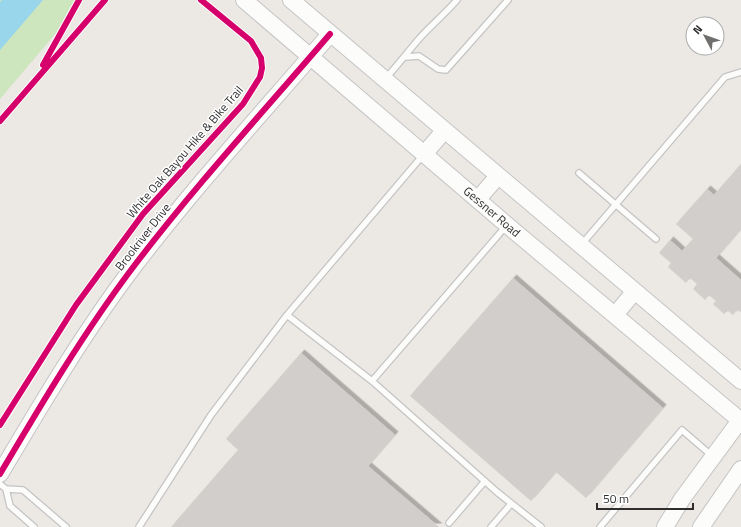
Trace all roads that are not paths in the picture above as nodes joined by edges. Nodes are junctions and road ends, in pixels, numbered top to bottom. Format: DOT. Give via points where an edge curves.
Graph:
graph roads {
  1 [pos="244,0"];
  2 [pos="291,0"];
  3 [pos="457,0"];
  4 [pos="508,0"];
  5 [pos="330,34"];
  6 [pos="311,56"];
  7 [pos="406,57"];
  8 [pos="741,72"];
  9 [pos="384,80"];
  10 [pos="444,131"];
  11 [pos="425,153"];
  12 [pos="579,173"];
  13 [pos="498,176"];
  14 [pos="478,200"];
  15 [pos="616,205"];
  16 [pos="507,225"];
  17 [pos="656,239"];
  18 [pos="580,246"];
  19 [pos="634,292"];
  20 [pos="615,315"];
  21 [pos="287,316"];
  22 [pos="372,381"];
  23 [pos="741,381"];
  24 [pos="741,420"];
  25 [pos="713,457"];
  26 [pos="741,468"];
  27 [pos="0,474"];
  28 [pos="485,481"];
  29 [pos="0,484"];
  30 [pos="6,489"];
  31 [pos="511,504"];
  32 [pos="449,523"];
  33 [pos="34,527"];
  34 [pos="66,527"];
  35 [pos="139,527"];
  36 [pos="491,527"];
  37 [pos="540,527"];
  38 [pos="600,527"];
  39 [pos="665,527"];
  40 [pos="701,527"];
  1 -- 6 [label="main road, Gessner Road"];
  2 -- 5 [label="main road"];
  3 -- 7 [label="lane" via="418,40"];
  4 -- 7 [label="lane" via="446,70 438,69 420,56"];
  5 -- 6 [label="main road, Brookriver Drive"];
  5 -- 9 [label="main road"];
  6 -- 11 [label="main road, Gessner Road"];
  6 -- 27 [label="main road, Brookriver Drive" via="174,215 133,268 78,346"];
  7 -- 9 [label="lane"];
  8 -- 15 [label="lane" via="725,77"];
  9 -- 10 [label="main road"];
  10 -- 11 [label="main road"];
  10 -- 13 [label="main road"];
  11 -- 14 [label="main road, Gessner Road"];
  11 -- 21 [label="lane"];
  12 -- 15 [label="lane"];
  13 -- 14 [label="main road"];
  13 -- 18 [label="main road"];
  14 -- 16 [label="main road, Gessner Road"];
  15 -- 17 [label="lane"];
  15 -- 18 [label="lane"];
  16 -- 20 [label="main road, Gessner Road"];
  16 -- 22 [label="lane"];
  18 -- 19 [label="main road"];
  19 -- 20 [label="main road"];
  19 -- 23 [label="main road"];
  20 -- 24 [label="main road, Gessner Road"];
  21 -- 22 [label="lane"];
  21 -- 35 [label="lane" via="211,415"];
  22 -- 28 [label="lane"];
  24 -- 25 [label="main road"];
  25 -- 38 [label="lane" via="682,430"];
  25 -- 39 [label="main road"];
  26 -- 40 [label="main road"];
  28 -- 31 [label="lane"];
  28 -- 32 [label="lane"];
  29 -- 30 [label="lane"];
  30 -- 33 [label="lane" via="10,506"];
  30 -- 34 [label="lane" via="23,490"];
  31 -- 36 [label="lane"];
  31 -- 37 [label="lane"];
}
